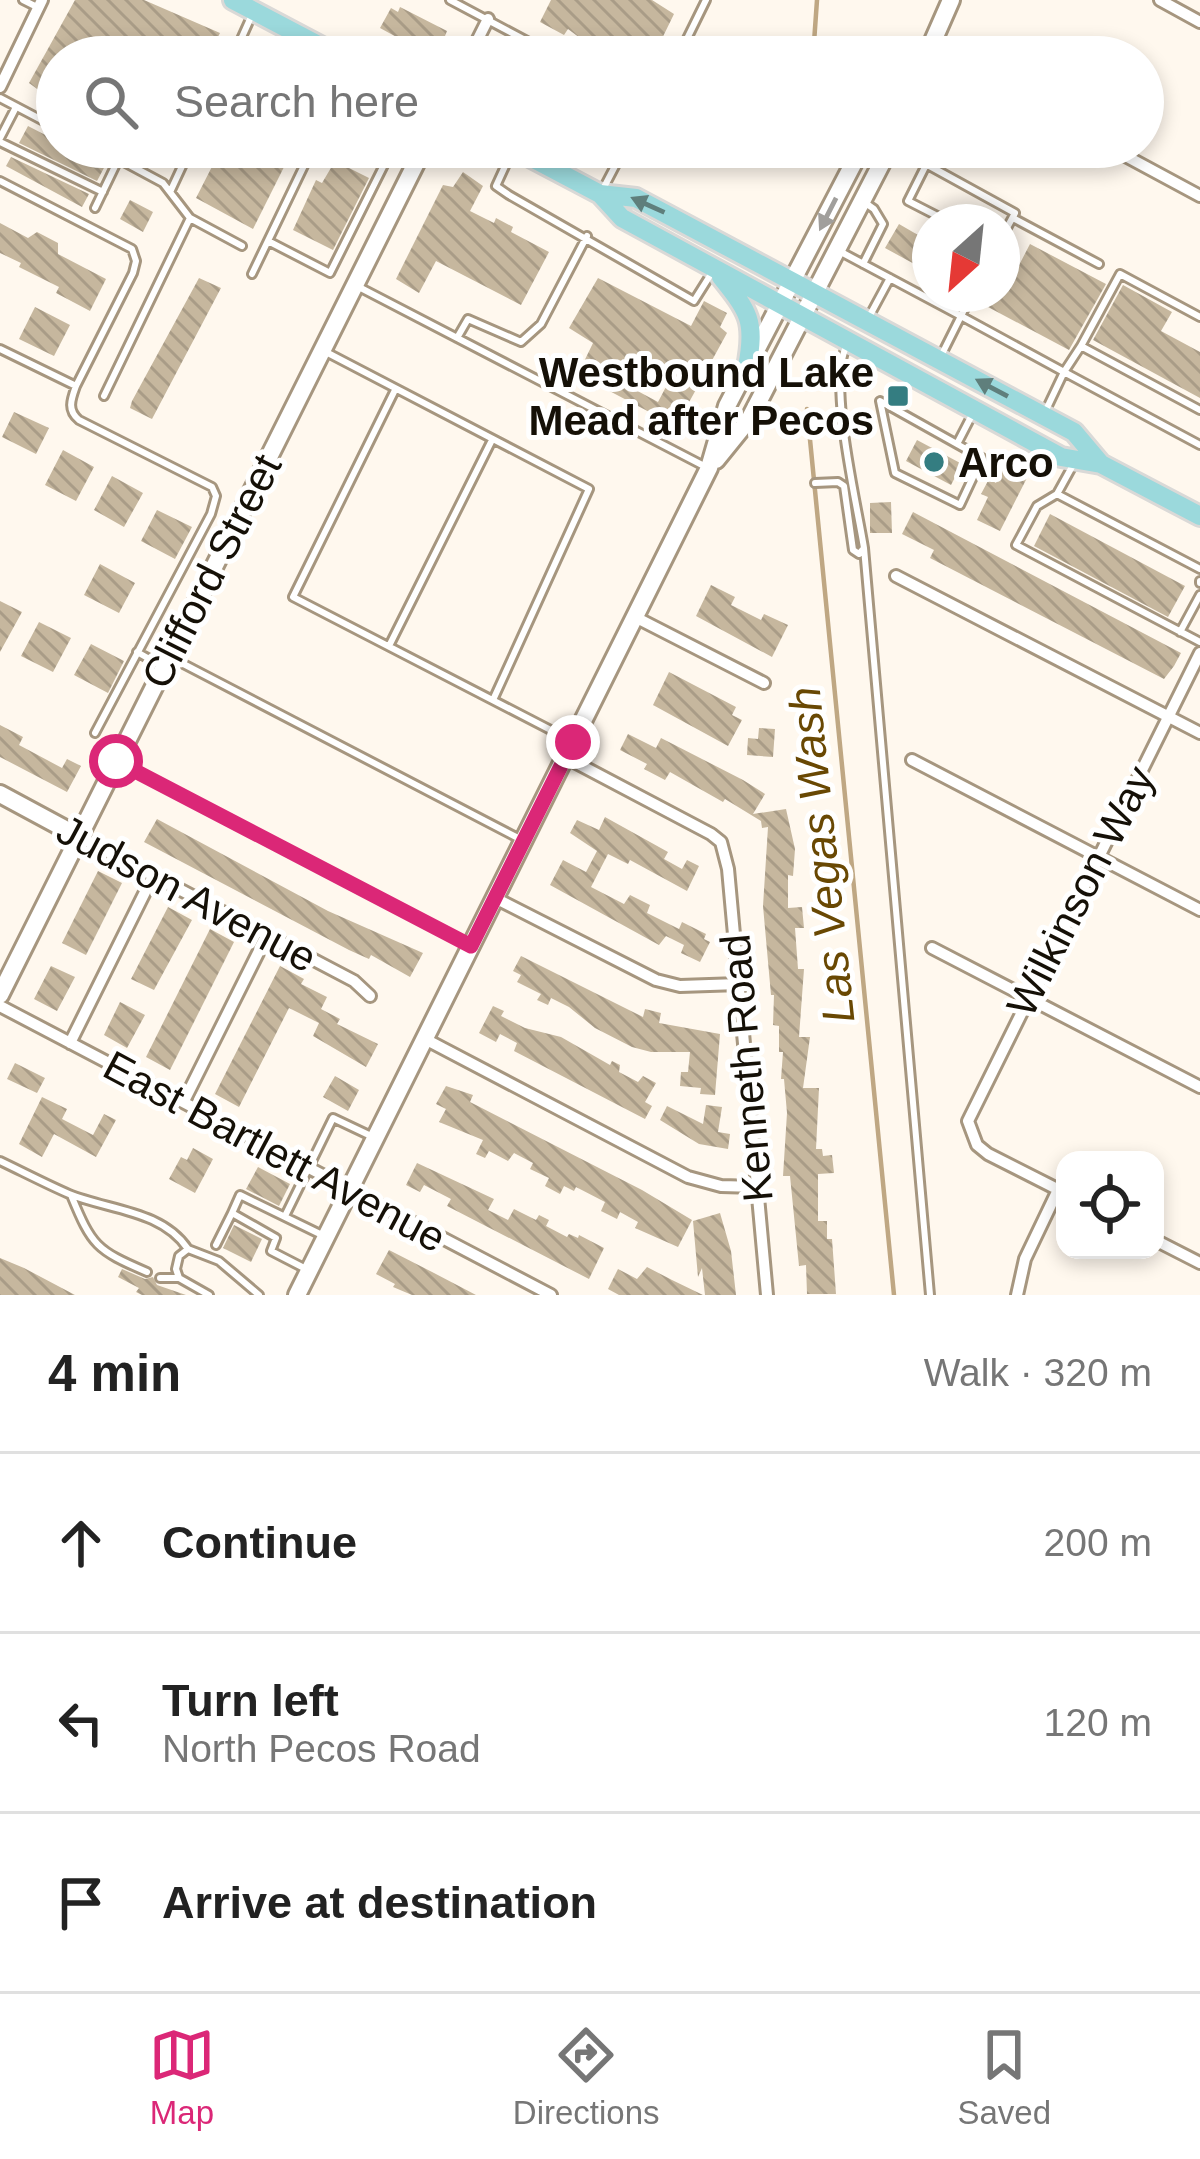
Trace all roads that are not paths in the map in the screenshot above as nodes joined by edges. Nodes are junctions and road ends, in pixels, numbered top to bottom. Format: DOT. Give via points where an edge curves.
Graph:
graph roads {
  1 [pos="23,0"];
  2 [pos="233,0"];
  3 [pos="450,0"];
  4 [pos="706,0"];
  5 [pos="951,0"];
  6 [pos="1160,0"];
  7 [pos="41,4"];
  8 [pos="254,11"];
  9 [pos="488,20"];
  10 [pos="1200,22"];
  11 [pos="242,36"];
  12 [pos="301,36"];
  13 [pos="480,36"];
  14 [pos="518,36"];
  15 [pos="688,36"];
  16 [pos="936,36"];
  17 [pos="0,87"];
  18 [pos="0,98"];
  19 [pos="14,106"];
  20 [pos="36,117"];
  21 [pos="0,140"];
  22 [pos="36,158"];
  23 [pos="55,168"];
  24 [pos="114,168"];
  25 [pos="135,168"];
  26 [pos="180,168"];
  27 [pos="303,168"];
  28 [pos="383,168"];
  29 [pos="413,168"];
  30 [pos="504,168"];
  31 [pos="550,168"];
  32 [pos="614,168"];
  33 [pos="851,168"];
  34 [pos="881,168"];
  35 [pos="924,168"];
  36 [pos="933,168"];
  37 [pos="1148,168"];
  38 [pos="0,181"];
  39 [pos="170,190"];
  40 [pos="103,192"];
  41 [pos="600,194"];
  42 [pos="1200,196"];
  43 [pos="862,201"];
  44 [pos="914,204"];
  45 [pos="1000,204"];
  46 [pos="95,208"];
  47 [pos="190,218"];
  48 [pos="1020,222"];
  49 [pos="587,236"];
  50 [pos="268,241"];
  51 [pos="242,247"];
  52 [pos="838,250"];
  53 [pos="863,263"];
  54 [pos="1100,264"];
  55 [pos="714,268"];
  56 [pos="252,274"];
  57 [pos="890,278"];
  58 [pos="793,281"];
  59 [pos="354,285"];
  60 [pos="815,293"];
  61 [pos="780,304"];
  62 [pos="963,312"];
  63 [pos="803,316"];
  64 [pos="961,316"];
  65 [pos="1200,317"];
  66 [pos="867,321"];
  67 [pos="457,338"];
  68 [pos="848,341"];
  69 [pos="1082,346"];
  70 [pos="0,349"];
  71 [pos="321,350"];
  72 [pos="939,360"];
  73 [pos="748,367"];
  74 [pos="1064,372"];
  75 [pos="76,386"];
  76 [pos="394,390"];
  77 [pos="104,396"];
  78 [pos="975,410"];
  79 [pos="1200,410"];
  80 [pos="1043,415"];
  81 [pos="492,440"];
  82 [pos="956,445"];
  83 [pos="1200,445"];
  84 [pos="1076,460"];
  85 [pos="1101,464"];
  86 [pos="709,468"];
  87 [pos="815,483"];
  88 [pos="1057,494"];
  89 [pos="1200,516"];
  90 [pos="864,548"];
  91 [pos="1200,569"];
  92 [pos="896,576"];
  93 [pos="1200,595"];
  94 [pos="635,616"];
  95 [pos="1180,632"];
  96 [pos="1200,642"];
  97 [pos="389,646"];
  98 [pos="137,652"];
  99 [pos="1200,652"];
  100 [pos="165,661"];
  101 [pos="764,683"];
  102 [pos="493,700"];
  103 [pos="1168,717"];
  104 [pos="95,733"];
  105 [pos="1200,734"];
  106 [pos="569,749"];
  107 [pos="912,760"];
  108 [pos="116,761"];
  109 [pos="0,794"];
  110 [pos="78,836"];
  111 [pos="524,841"];
  112 [pos="1097,857"];
  113 [pos="153,876"];
  114 [pos="495,898"];
  115 [pos="1200,910"];
  116 [pos="267,935"];
  117 [pos="471,946"];
  118 [pos="932,948"];
  119 [pos="739,983"];
  120 [pos="0,995"];
  121 [pos="370,996"];
  122 [pos="1027,997"];
  123 [pos="0,1006"];
  124 [pos="425,1039"];
  125 [pos="70,1043"];
  126 [pos="1200,1087"];
  127 [pos="184,1101"];
  128 [pos="376,1138"];
  129 [pos="0,1161"];
  130 [pos="309,1167"];
  131 [pos="757,1186"];
  132 [pos="350,1189"];
  133 [pos="1056,1189"];
  134 [pos="71,1195"];
  135 [pos="1056,1203"];
  136 [pos="232,1213"];
  137 [pos="285,1216"];
  138 [pos="326,1237"];
  139 [pos="1164,1245"];
  140 [pos="216,1246"];
  141 [pos="188,1249"];
  142 [pos="1200,1263"];
  143 [pos="310,1270"];
  144 [pos="147,1272"];
  145 [pos="160,1277"];
  146 [pos="179,1278"];
  147 [pos="209,1295"];
  148 [pos="258,1295"];
  149 [pos="297,1295"];
  150 [pos="551,1295"];
  151 [pos="767,1295"];
  152 [pos="930,1295"];
  153 [pos="1017,1295"];
  1 -- 7 [label="lane"];
  2 -- 8 [label="main road"];
  3 -- 9 [label="lane"];
  4 -- 15 [label="lane"];
  5 -- 16 [label="main road"];
  6 -- 10 [label="street"];
  7 -- 17 [label="street"];
  8 -- 11 [label="lane"];
  8 -- 12 [label="main road"];
  9 -- 13 [label="street"];
  9 -- 14 [label="lane"];
  18 -- 19 [label="lane"];
  19 -- 20 [label="lane"];
  19 -- 21 [label="lane"];
  21 -- 22 [label="lane"];
  23 -- 40 [label="lane"];
  24 -- 40 [label="lane"];
  25 -- 39 [label="lane"];
  26 -- 39 [label="lane"];
  27 -- 50 [label="lane"];
  28 -- 50 [label="lane" via="331,272"];
  29 -- 59 [label="main road, Clifford Street"];
  30 -- 49 [label="lane" via="496,186"];
  31 -- 41 [label="main road"];
  32 -- 41 [label="lane"];
  33 -- 58 [label="main road, one-way"];
  34 -- 43 [label="main road"];
  35 -- 44 [label="lane" via="908,201"];
  36 -- 45 [label="lane"];
  37 -- 42 [label="street"];
  38 -- 75 [label="lane" via="132,249 134,273"];
  39 -- 47 [label="lane"];
  40 -- 46 [label="lane"];
  41 -- 55 [label="main road" via="622,218"];
  58 -- 41 [label="main road, one-way" via="636,197"];
  43 -- 52 [label="main road"];
  43 -- 53 [label="lane" via="883,224"];
  47 -- 51 [label="lane"];
  47 -- 77 [label="lane"];
  48 -- 54 [label="lane"];
  49 -- 55 [label="lane" via="694,301"];
  49 -- 67 [label="lane" via="541,325 521,342 468,319"];
  50 -- 56 [label="lane"];
  52 -- 53 [label="lane"];
  52 -- 60 [label="main road"];
  53 -- 57 [label="lane"];
  55 -- 61 [label="main road"];
  55 -- 73 [label="main road" via="750,316"];
  57 -- 64 [label="lane"];
  57 -- 66 [label="lane"];
  58 -- 60 [label="main road"];
  58 -- 61 [label="main road"];
  59 -- 67 [label="lane"];
  59 -- 71 [label="main road, Clifford Street"];
  60 -- 63 [label="main road"];
  60 -- 66 [label="main road"];
  61 -- 63 [label="main road"];
  61 -- 73 [label="main road"];
  62 -- 64 [label="lane"];
  63 -- 68 [label="main road"];
  63 -- 86 [label="main road" via="749,418"];
  64 -- 72 [label="lane"];
  64 -- 74 [label="lane"];
  65 -- 69 [label="lane" via="1120,274"];
  66 -- 72 [label="main road"];
  67 -- 86 [label="lane"];
  68 -- 78 [label="main road"];
  68 -- 90 [label="lane" via="841,401"];
  69 -- 74 [label="lane"];
  69 -- 79 [label="lane"];
  70 -- 75 [label="lane"];
  71 -- 76 [label="lane"];
  71 -- 100 [label="main road, Clifford Street"];
  80 -- 72 [label="main road, one-way"];
  73 -- 86 [label="main road"];
  74 -- 80 [label="lane"];
  74 -- 83 [label="lane"];
  75 -- 98 [label="lane" via="70,401 79,420 216,496"];
  76 -- 81 [label="lane"];
  76 -- 97 [label="lane" via="293,597"];
  78 -- 82 [label="lane"];
  78 -- 84 [label="main road"];
  80 -- 85 [label="main road" via="1074,432"];
  81 -- 97 [label="lane"];
  81 -- 102 [label="lane" via="589,489"];
  82 -- 82 [label="lane" via="938,434 880,401 895,472 959,505 982,458"];
  84 -- 85 [label="main road"];
  84 -- 88 [label="lane"];
  85 -- 89 [label="main road"];
  86 -- 94 [label="main road"];
  87 -- 90 [label="lane" via="844,486 853,550"];
  88 -- 91 [label="lane"];
  88 -- 95 [label="lane" via="1037,506 1016,545"];
  90 -- 152 [label="lane"];
  92 -- 103 [label="street"];
  93 -- 95 [label="lane"];
  94 -- 101 [label="street"];
  94 -- 106 [label="main road"];
  95 -- 96 [label="lane"];
  97 -- 102 [label="lane"];
  98 -- 100 [label="lane"];
  98 -- 104 [label="lane"];
  99 -- 103 [label="street, Wilkinson Way"];
  100 -- 108 [label="main road, Clifford Street"];
  100 -- 111 [label="lane"];
  102 -- 106 [label="lane"];
  103 -- 105 [label="street"];
  103 -- 112 [label="street, Wilkinson Way"];
  106 -- 111 [label="main road"];
  106 -- 119 [label="street, Kenneth Road" via="721,842"];
  107 -- 112 [label="street"];
  108 -- 110 [label="main road, Clifford Street"];
  108 -- 117 [label="lane"];
  109 -- 110 [label="main road, Judson Avenue"];
  110 -- 113 [label="street, Judson Avenue"];
  110 -- 120 [label="main road, Clifford Street"];
  111 -- 114 [label="main road"];
  112 -- 115 [label="street"];
  112 -- 122 [label="street, Wilkinson Way"];
  113 -- 116 [label="street, Judson Avenue"];
  113 -- 125 [label="street"];
  114 -- 117 [label="main road"];
  114 -- 119 [label="street" via="656,980"];
  116 -- 121 [label="street, Judson Avenue"];
  116 -- 127 [label="street"];
  117 -- 124 [label="main road"];
  118 -- 122 [label="street"];
  119 -- 131 [label="street, Kenneth Road"];
  122 -- 126 [label="street"];
  122 -- 133 [label="street, Wilkinson Way" via="968,1121 988,1154"];
  123 -- 125 [label="street, East Bartlett Avenue"];
  124 -- 128 [label="main road"];
  124 -- 131 [label="street" via="688,1177"];
  125 -- 127 [label="street, East Bartlett Avenue"];
  127 -- 130 [label="street, East Bartlett Avenue"];
  128 -- 130 [label="lane" via="333,1118"];
  128 -- 132 [label="main road"];
  129 -- 134 [label="lane"];
  130 -- 132 [label="street, East Bartlett Avenue"];
  130 -- 137 [label="lane"];
  131 -- 151 [label="street, Kenneth Road"];
  132 -- 138 [label="main road"];
  132 -- 150 [label="street, East Bartlett Avenue"];
  134 -- 141 [label="lane" via="126,1209"];
  134 -- 144 [label="lane" via="100,1250"];
  135 -- 153 [label="street" via="1025,1259"];
  136 -- 137 [label="lane" via="240,1195"];
  136 -- 140 [label="lane"];
  136 -- 143 [label="lane" via="276,1238 271,1251"];
  137 -- 138 [label="lane"];
  138 -- 143 [label="main road"];
  139 -- 142 [label="street"];
  141 -- 146 [label="lane" via="179,1256"];
  141 -- 148 [label="lane" via="220,1262"];
  143 -- 149 [label="main road"];
  145 -- 146 [label="lane"];
  146 -- 147 [label="lane"];
}
